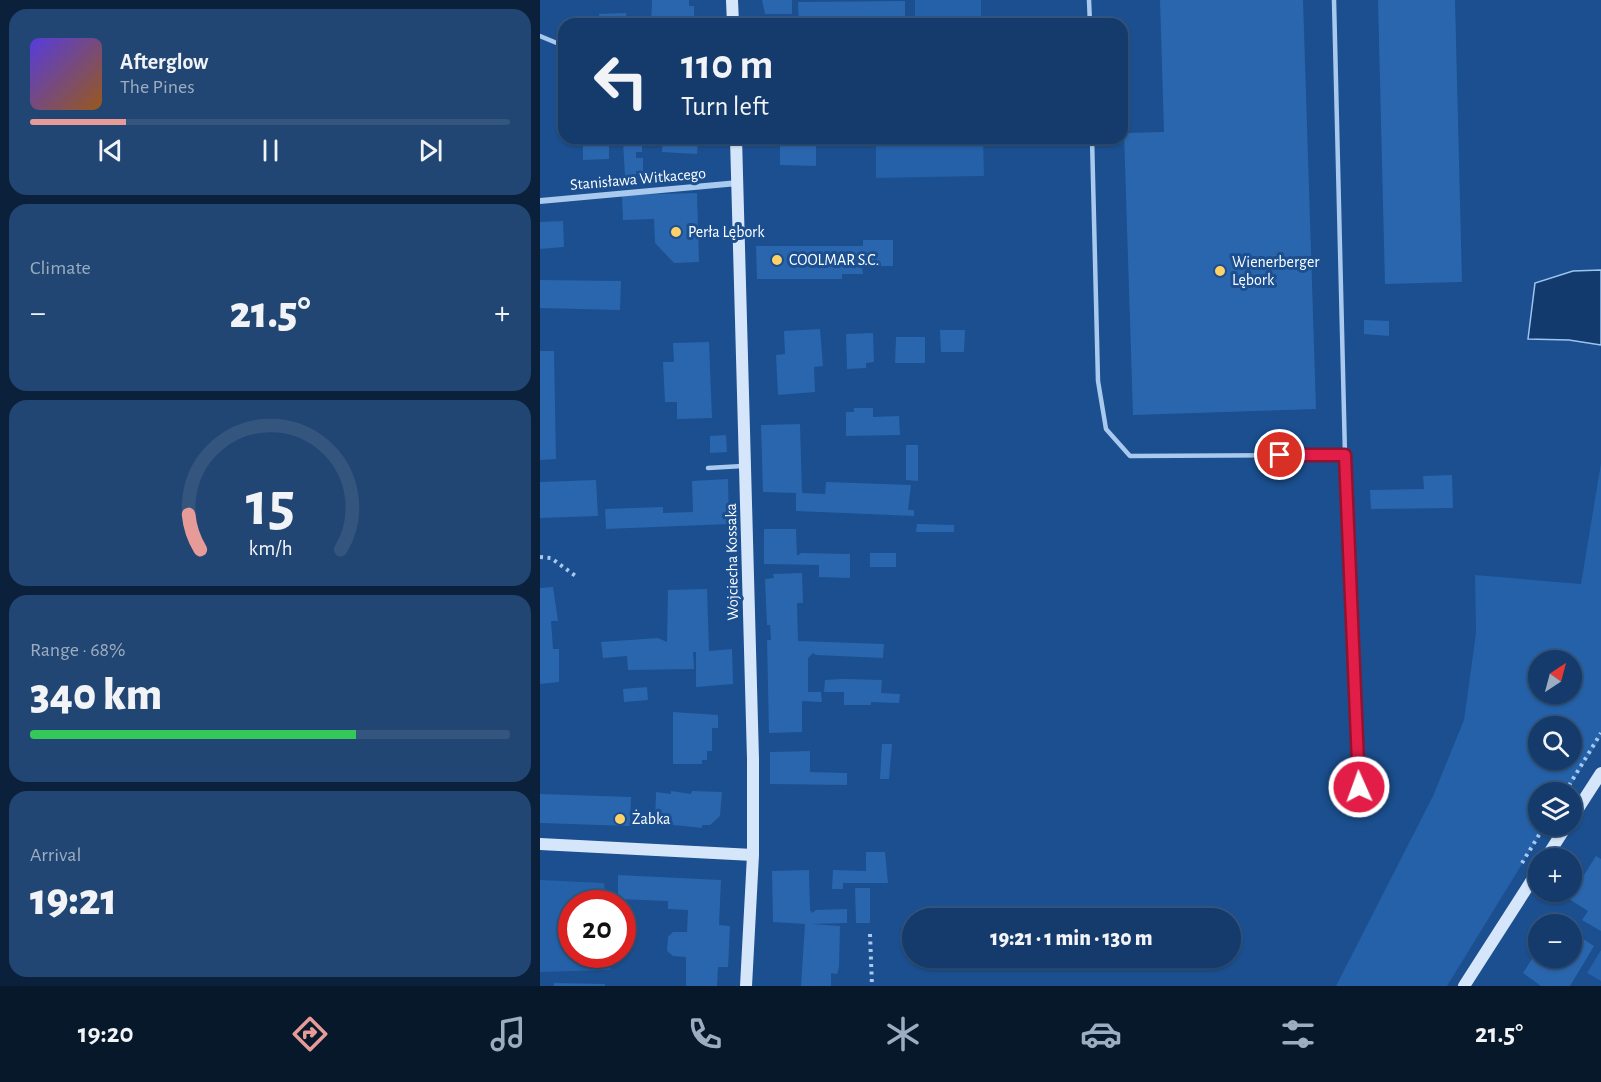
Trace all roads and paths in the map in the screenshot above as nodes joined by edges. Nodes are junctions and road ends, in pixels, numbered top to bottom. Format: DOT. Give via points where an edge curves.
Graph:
graph roads {
  1 [pos="732,0"];
  2 [pos="1089,0"];
  3 [pos="1334,0"];
  4 [pos="733,18"];
  5 [pos="1090,18"];
  6 [pos="540,36"];
  7 [pos="558,44"];
  8 [pos="736,144"];
  9 [pos="1092,144"];
  10 [pos="738,183"];
  11 [pos="540,201"];
  12 [pos="1345,455"];
  13 [pos="746,466"];
  14 [pos="708,468"];
  15 [pos="540,557"];
  16 [pos="577,577"];
  17 [pos="1601,733"];
  18 [pos="1601,773"];
  19 [pos="1571,782"];
  20 [pos="1582,802"];
  21 [pos="1360,811"];
  22 [pos="540,844"];
  23 [pos="753,855"];
  24 [pos="1528,886"];
  25 [pos="870,934"];
  26 [pos="746,986"];
  27 [pos="872,986"];
  28 [pos="1464,986"];
  1 -- 4 [label="main road"];
  2 -- 5 [label="lane"];
  3 -- 12 [label="lane"];
  6 -- 7 [label="lane"];
  8 -- 10 [label="main road, Wojciecha Kossaka"];
  9 -- 12 [label="lane" via="1098,381 1106,429 1130,456"];
  10 -- 11 [label="street, Stanisława Witkacego"];
  10 -- 13 [label="main road, Wojciecha Kossaka"];
  12 -- 21 [label="lane"];
  13 -- 14 [label="lane"];
  13 -- 23 [label="main road, Wojciecha Kossaka"];
  15 -- 16 [label="path" via="550,558"];
  17 -- 19 [label="path"];
  18 -- 20 [label="main road"];
  22 -- 23 [label="main road"];
  23 -- 26 [label="main road, Wojciecha Kossaka"];
  24 -- 28 [label="main road"];
  25 -- 27 [label="path"];
}
